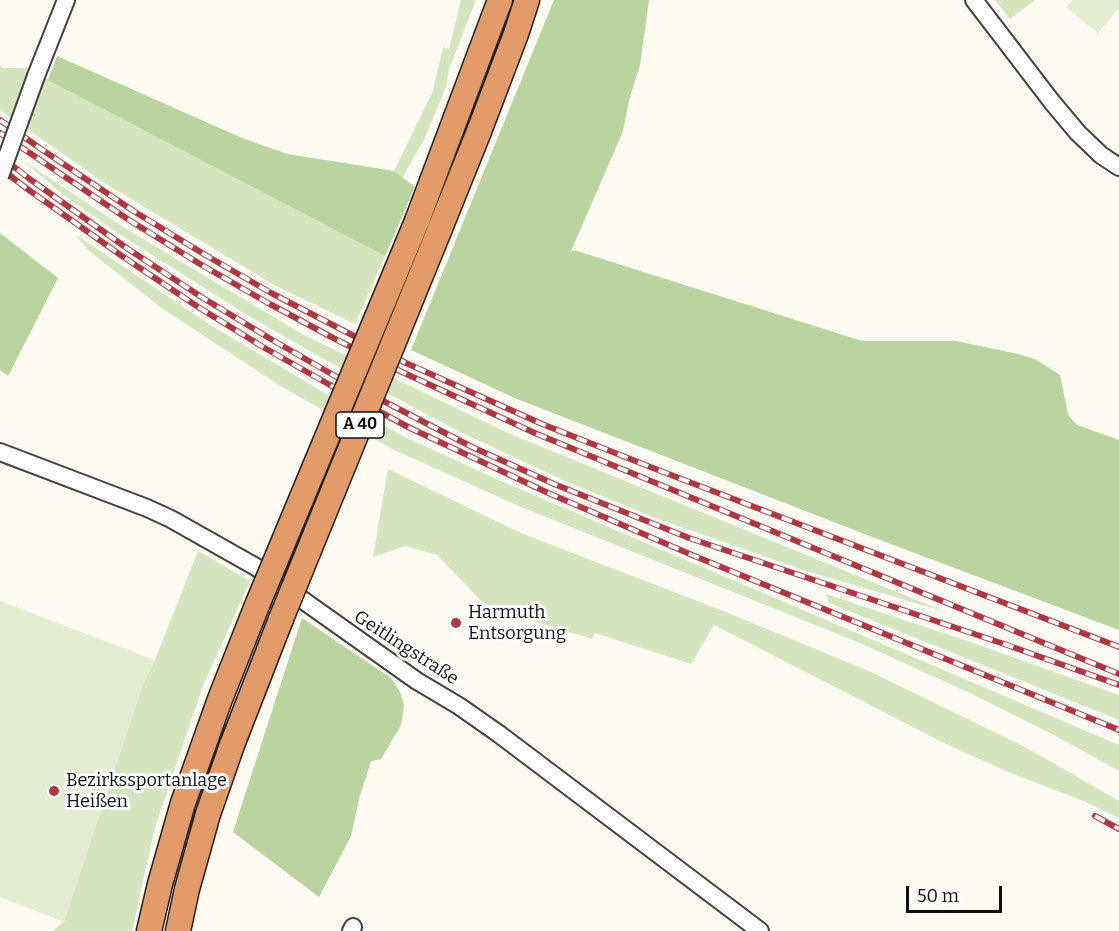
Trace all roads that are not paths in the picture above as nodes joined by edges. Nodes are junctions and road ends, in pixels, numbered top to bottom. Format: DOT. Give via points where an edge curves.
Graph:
graph roads {
  1 [pos="66,0"];
  2 [pos="500,0"];
  3 [pos="527,0"];
  4 [pos="974,0"];
  5 [pos="1119,167"];
  6 [pos="0,176"];
  7 [pos="0,452"];
  8 [pos="149,931"];
  9 [pos="178,931"];
  10 [pos="760,931"];
  1 -- 6 [label="street, bridge"];
  2 -- 8 [label="highway, A 40, bridge" via="417,221 220,699 183,803"];
  3 -- 9 [label="highway, A 40, bridge" via="440,231 232,745 208,814"];
  4 -- 5 [label="street" via="1078,133"];
  7 -- 10 [label="street, Geitlingstraße" via="147,508 256,567 499,734"];
}
